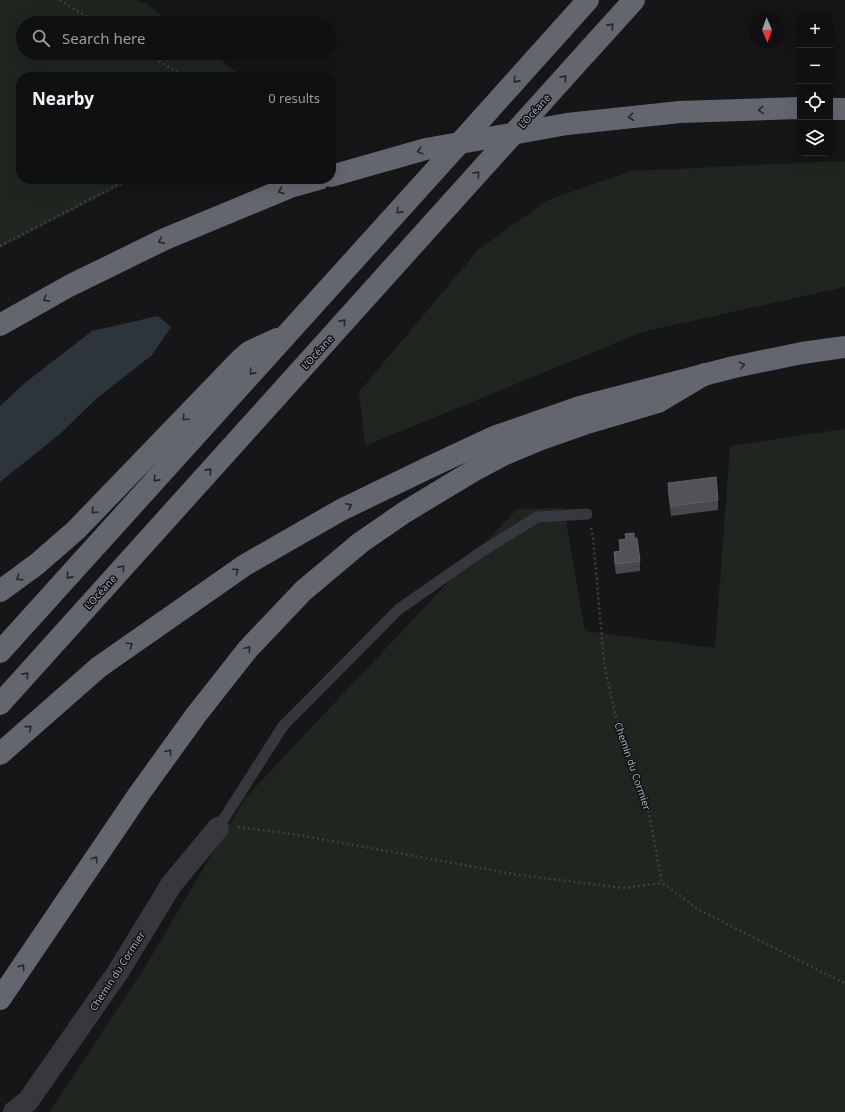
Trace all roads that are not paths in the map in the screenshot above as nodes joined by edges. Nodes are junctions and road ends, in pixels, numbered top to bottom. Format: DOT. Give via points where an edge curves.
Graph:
graph roads {
  1 [pos="588,0"];
  2 [pos="634,0"];
  3 [pos="797,108"];
  4 [pos="833,109"];
  5 [pos="845,110"];
  6 [pos="336,175"];
  7 [pos="301,184"];
  8 [pos="0,325"];
  9 [pos="288,333"];
  10 [pos="845,346"];
  11 [pos="704,374"];
  12 [pos="586,514"];
  13 [pos="0,591"];
  14 [pos="0,652"];
  15 [pos="0,704"];
  16 [pos="0,754"];
  17 [pos="218,828"];
  18 [pos="0,999"];
  19 [pos="14,1112"];
  1 -- 9 [label="highway, one-way, bridge"];
  15 -- 2 [label="highway, L’Océane, one-way, bridge"];
  3 -- 6 [label="highway, one-way" via="680,112 567,124 426,149"];
  4 -- 5 [label="highway"];
  7 -- 8 [label="highway, one-way" via="165,239 69,286"];
  9 -- 13 [label="highway, one-way" via="242,358 76,530 37,564"];
  9 -- 14 [label="highway, one-way"];
  11 -- 10 [label="highway, one-way" via="764,360"];
  16 -- 11 [label="highway, one-way" via="99,667 245,565 340,510 494,437 580,407"];
  18 -- 11 [label="highway, one-way" via="139,794 196,715 248,649 302,591 360,543 473,471 541,439 658,402"];
  12 -- 17 [label="lane" via="538,518 481,552 399,609 282,726"];
  17 -- 19 [label="street, Chemin du Cormier" via="171,885 118,972 28,1101"];
}
